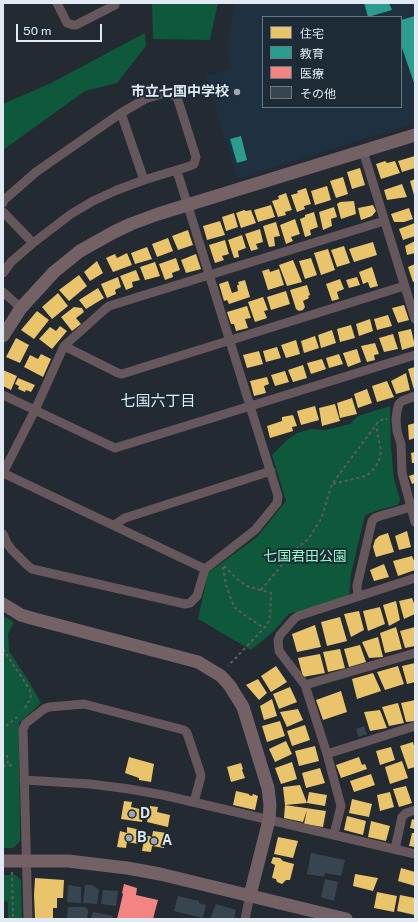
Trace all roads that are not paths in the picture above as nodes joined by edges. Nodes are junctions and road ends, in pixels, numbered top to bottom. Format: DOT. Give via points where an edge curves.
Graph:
graph roads {
  1 [pos="57,3"];
  2 [pos="115,5"];
  3 [pos="121,112"];
  4 [pos="415,135"];
  5 [pos="363,151"];
  6 [pos="177,171"];
  7 [pos="144,180"];
  8 [pos="3,203"];
  9 [pos="188,205"];
  10 [pos="3,212"];
  11 [pos="384,221"];
  12 [pos="33,243"];
  13 [pos="3,273"];
  14 [pos="209,275"];
  15 [pos="404,286"];
  16 [pos="3,292"];
  17 [pos="21,308"];
  18 [pos="415,319"];
  19 [pos="3,336"];
  20 [pos="229,340"];
  21 [pos="64,346"];
  22 [pos="415,355"];
  23 [pos="3,395"];
  24 [pos="415,396"];
  25 [pos="250,406"];
  26 [pos="35,410"];
  27 [pos="270,472"];
  28 [pos="3,473"];
  29 [pos="411,507"];
  30 [pos="415,522"];
  31 [pos="114,525"];
  32 [pos="3,534"];
  33 [pos="205,569"];
  34 [pos="415,578"];
  35 [pos="358,595"];
  36 [pos="3,604"];
  37 [pos="415,653"];
  38 [pos="305,686"];
  39 [pos="415,726"];
  40 [pos="327,754"];
  41 [pos="24,780"];
  42 [pos="194,802"];
  43 [pos="415,810"];
  44 [pos="269,820"];
  45 [pos="334,834"];
  46 [pos="395,849"];
  47 [pos="415,854"];
  48 [pos="3,861"];
  49 [pos="26,861"];
  50 [pos="250,895"];
  51 [pos="28,919"];
  52 [pos="245,919"];
  53 [pos="346,919"];
  1 -- 2 [label="street" via="67,23 73,25"];
  3 -- 6 [label="street" via="145,99 165,93 177,97 196,157 194,164"];
  3 -- 7 [label="street"];
  3 -- 8 [label="street" via="36,172"];
  4 -- 5 [label="street"];
  5 -- 9 [label="street"];
  5 -- 11 [label="street"];
  6 -- 7 [label="street"];
  6 -- 9 [label="street"];
  7 -- 12 [label="street" via="93,201"];
  9 -- 14 [label="street"];
  9 -- 17 [label="street" via="131,224 96,241 54,272"];
  10 -- 12 [label="street"];
  11 -- 14 [label="street"];
  11 -- 15 [label="street"];
  12 -- 13 [label="street"];
  14 -- 20 [label="street"];
  14 -- 21 [label="street" via="109,306"];
  15 -- 18 [label="street"];
  15 -- 20 [label="street"];
  16 -- 17 [label="street"];
  17 -- 19 [label="street"];
  20 -- 21 [label="street" via="122,374"];
  20 -- 25 [label="street"];
  21 -- 26 [label="street"];
  22 -- 25 [label="street"];
  23 -- 26 [label="street"];
  24 -- 29 [label="street" via="399,404 396,419 401,444 402,473"];
  25 -- 26 [label="street" via="115,448"];
  25 -- 27 [label="street"];
  26 -- 28 [label="street"];
  27 -- 31 [label="street" via="125,518"];
  27 -- 33 [label="street" via="279,500 276,506 255,530"];
  28 -- 31 [label="street"];
  29 -- 30 [label="street"];
  29 -- 35 [label="street" via="374,518 372,521 357,586"];
  31 -- 33 [label="street"];
  32 -- 33 [label="street" via="11,549 32,569 185,604 197,596"];
  34 -- 35 [label="street"];
  35 -- 38 [label="street" via="298,616 280,635 279,651"];
  36 -- 44 [label="street" via="31,618 198,662 221,676 243,708 268,788"];
  37 -- 38 [label="street"];
  38 -- 40 [label="street"];
  39 -- 40 [label="street"];
  40 -- 45 [label="street" via="341,806"];
  41 -- 42 [label="street" via="129,789"];
  41 -- 42 [label="street" via="22,729 26,723 49,707 84,704 179,728 188,733 201,776"];
  41 -- 49 [label="street"];
  42 -- 44 [label="street"];
  43 -- 46 [label="street" via="402,817"];
  44 -- 45 [label="street"];
  44 -- 50 [label="street"];
  45 -- 46 [label="street"];
  46 -- 47 [label="street"];
  48 -- 49 [label="street"];
  49 -- 50 [label="street" via="127,868"];
  49 -- 51 [label="street"];
  50 -- 52 [label="street"];
  50 -- 53 [label="street"];
}
